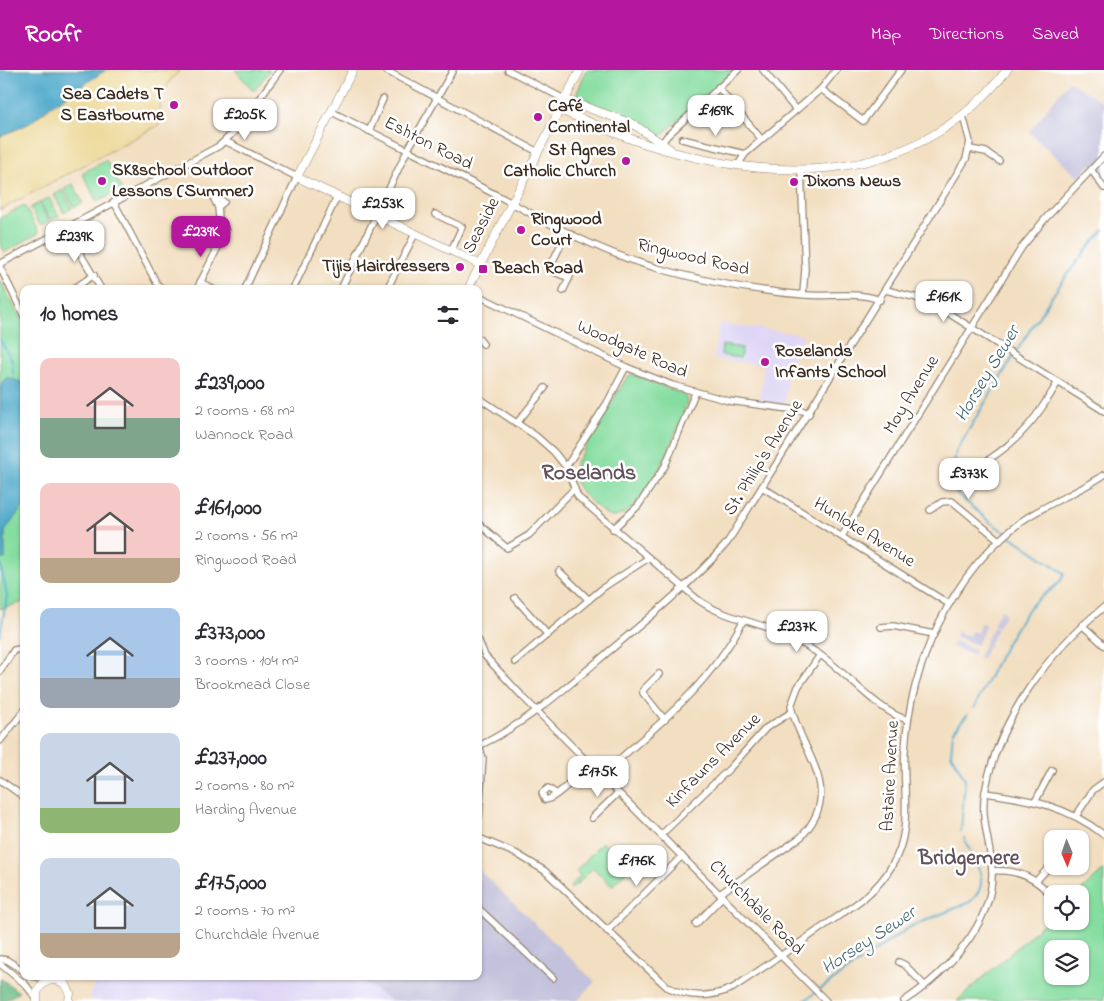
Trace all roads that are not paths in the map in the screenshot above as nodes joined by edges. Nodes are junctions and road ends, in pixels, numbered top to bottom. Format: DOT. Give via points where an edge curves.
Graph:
graph roads {
  1 [pos="280,70"];
  2 [pos="353,70"];
  3 [pos="452,70"];
  4 [pos="508,70"];
  5 [pos="580,70"];
  6 [pos="738,70"];
  7 [pos="763,70"];
  8 [pos="836,70"];
  9 [pos="901,70"];
  10 [pos="1007,70"];
  11 [pos="389,71"];
  12 [pos="518,72"];
  13 [pos="718,87"];
  14 [pos="821,88"];
  15 [pos="436,96"];
  16 [pos="383,99"];
  17 [pos="566,100"];
  18 [pos="560,110"];
  19 [pos="796,110"];
  20 [pos="332,112"];
  21 [pos="963,116"];
  22 [pos="369,131"];
  23 [pos="682,139"];
  24 [pos="762,140"];
  25 [pos="225,142"];
  26 [pos="660,145"];
  27 [pos="970,149"];
  28 [pos="407,151"];
  29 [pos="538,152"];
  30 [pos="745,154"];
  31 [pos="1104,156"];
  32 [pos="999,161"];
  33 [pos="738,165"];
  34 [pos="801,169"];
  35 [pos="1092,171"];
  36 [pos="297,177"];
  37 [pos="1104,188"];
  38 [pos="337,197"];
  39 [pos="114,202"];
  40 [pos="510,202"];
  41 [pos="218,207"];
  42 [pos="377,214"];
  43 [pos="435,214"];
  44 [pos="66,229"];
  45 [pos="415,234"];
  46 [pos="566,234"];
  47 [pos="451,251"];
  48 [pos="479,264"];
  49 [pos="0,266"];
  50 [pos="94,275"];
  51 [pos="200,282"];
  52 [pos="79,285"];
  53 [pos="99,285"];
  54 [pos="158,285"];
  55 [pos="199,285"];
  56 [pos="206,285"];
  57 [pos="247,285"];
  58 [pos="295,285"];
  59 [pos="343,285"];
  60 [pos="389,285"];
  61 [pos="470,285"];
  62 [pos="886,290"];
  63 [pos="563,291"];
  64 [pos="803,294"];
  65 [pos="482,297"];
  66 [pos="880,300"];
  67 [pos="20,308"];
  68 [pos="972,327"];
  69 [pos="626,367"];
  70 [pos="1058,382"];
  71 [pos="545,388"];
  72 [pos="695,393"];
  73 [pos="482,400"];
  74 [pos="1104,411"];
  75 [pos="809,414"];
  76 [pos="516,423"];
  77 [pos="988,460"];
  78 [pos="566,467"];
  79 [pos="1104,475"];
  80 [pos="762,487"];
  81 [pos="573,490"];
  82 [pos="930,510"];
  83 [pos="482,527"];
  84 [pos="613,529"];
  85 [pos="842,536"];
  86 [pos="1002,539"];
  87 [pos="647,559"];
  88 [pos="559,571"];
  89 [pos="684,589"];
  90 [pos="515,598"];
  91 [pos="589,600"];
  92 [pos="949,604"];
  93 [pos="1104,607"];
  94 [pos="743,621"];
  95 [pos="1082,625"];
  96 [pos="881,627"];
  97 [pos="934,634"];
  98 [pos="548,635"];
  99 [pos="1104,645"];
  100 [pos="482,648"];
  101 [pos="20,651"];
  102 [pos="820,655"];
  103 [pos="515,662"];
  104 [pos="0,671"];
  105 [pos="659,674"];
  106 [pos="538,712"];
  107 [pos="792,712"];
  108 [pos="20,716"];
  109 [pos="665,720"];
  110 [pos="908,720"];
  111 [pos="0,741"];
  112 [pos="482,744"];
  113 [pos="482,755"];
  114 [pos="589,763"];
  115 [pos="1052,770"];
  116 [pos="482,772"];
  117 [pos="600,775"];
  118 [pos="0,780"];
  119 [pos="1104,782"];
  120 [pos="985,792"];
  121 [pos="618,793"];
  122 [pos="20,794"];
  123 [pos="557,794"];
  124 [pos="1036,800"];
  125 [pos="1076,816"];
  126 [pos="592,818"];
  127 [pos="661,835"];
  128 [pos="1104,835"];
  129 [pos="482,839"];
  130 [pos="682,856"];
  131 [pos="992,871"];
  132 [pos="1044,872"];
  133 [pos="1036,881"];
  134 [pos="1044,889"];
  135 [pos="722,894"];
  136 [pos="482,912"];
  137 [pos="696,924"];
  138 [pos="607,932"];
  139 [pos="782,955"];
  140 [pos="0,959"];
  141 [pos="899,962"];
  142 [pos="0,964"];
  143 [pos="20,969"];
  144 [pos="553,978"];
  145 [pos="50,980"];
  146 [pos="57,980"];
  147 [pos="69,980"];
  148 [pos="925,986"];
  149 [pos="69,995"];
  150 [pos="36,1000"];
  151 [pos="76,1001"];
  152 [pos="826,1001"];
  153 [pos="904,1001"];
  1 -- 25 [label="street"];
  2 -- 20 [label="main road"];
  3 -- 15 [label="street"];
  4 -- 12 [label="street"];
  5 -- 17 [label="main road, Seaside"];
  6 -- 13 [label="street"];
  7 -- 19 [label="street"];
  8 -- 14 [label="street"];
  9 -- 14 [label="street" via="863,121"];
  10 -- 21 [label="main road"];
  11 -- 15 [label="street"];
  12 -- 17 [label="street"];
  13 -- 24 [label="street"];
  13 -- 26 [label="street"];
  14 -- 19 [label="street"];
  15 -- 28 [label="street"];
  15 -- 29 [label="street"];
  16 -- 22 [label="street"];
  17 -- 18 [label="main road, Seaside"];
  17 -- 26 [label="main road" via="626,121"];
  18 -- 26 [label="main road"];
  18 -- 29 [label="main road, Seaside"];
  19 -- 24 [label="street"];
  20 -- 22 [label="street, Eshton Road"];
  20 -- 36 [label="main road"];
  21 -- 27 [label="street"];
  21 -- 34 [label="main road" via="930,138 890,156 853,165"];
  22 -- 28 [label="street, Eshton Road"];
  23 -- 30 [label="street"];
  24 -- 30 [label="street"];
  25 -- 36 [label="street"];
  25 -- 39 [label="street"];
  26 -- 33 [label="main road"];
  27 -- 32 [label="street" via="986,152"];
  27 -- 62 [label="street, St. Philip's Avenue"];
  28 -- 40 [label="street, Eshton Road"];
  28 -- 42 [label="street"];
  29 -- 40 [label="main road, Seaside"];
  30 -- 33 [label="street"];
  31 -- 35 [label="street, Moy Avenue"];
  33 -- 34 [label="main road"];
  34 -- 64 [label="street"];
  35 -- 37 [label="street"];
  35 -- 68 [label="street, Moy Avenue" via="1022,247"];
  36 -- 38 [label="main road"];
  36 -- 57 [label="street"];
  38 -- 42 [label="main road"];
  38 -- 58 [label="street"];
  39 -- 44 [label="street"];
  39 -- 54 [label="street"];
  40 -- 46 [label="street, Ringwood Road"];
  40 -- 48 [label="main road, Seaside"];
  41 -- 51 [label="street" via="219,218 226,231"];
  42 -- 45 [label="main road"];
  42 -- 59 [label="street"];
  43 -- 47 [label="street" via="462,227"];
  44 -- 49 [label="street"];
  44 -- 50 [label="street"];
  45 -- 47 [label="main road"];
  45 -- 60 [label="street"];
  46 -- 63 [label="street" via="551,265 554,272 570,276"];
  46 -- 64 [label="street, Ringwood Road" via="631,260 689,276"];
  47 -- 48 [label="main road"];
  48 -- 61 [label="main road, Seaside"];
  49 -- 67 [label="street"];
  50 -- 52 [label="street"];
  50 -- 53 [label="street"];
  51 -- 55 [label="street"];
  51 -- 56 [label="street"];
  62 -- 66 [label="street, St. Philip's Avenue"];
  62 -- 68 [label="street" via="929,301"];
  64 -- 66 [label="street, Ringwood Road" via="867,296"];
  65 -- 69 [label="street, Woodgate Road"];
  66 -- 75 [label="street, St. Philip's Avenue"];
  68 -- 70 [label="street"];
  68 -- 85 [label="street, Moy Avenue"];
  69 -- 72 [label="street, Woodgate Road"];
  69 -- 78 [label="street"];
  70 -- 74 [label="street"];
  70 -- 77 [label="street" via="1028,428"];
  71 -- 76 [label="street"];
  72 -- 75 [label="street, Woodgate Road"];
  72 -- 84 [label="street" via="665,466 638,506"];
  73 -- 76 [label="street"];
  75 -- 80 [label="street, St. Philip's Avenue"];
  76 -- 78 [label="street" via="554,452"];
  78 -- 81 [label="street"];
  79 -- 86 [label="street, Astaire Avenue" via="1036,512"];
  80 -- 85 [label="street, Hunloke Avenue"];
  80 -- 89 [label="street, St. Philip's Avenue" via="727,543"];
  81 -- 83 [label="street" via="529,535 507,548"];
  81 -- 84 [label="street"];
  82 -- 86 [label="street" via="942,502 952,501"];
  84 -- 87 [label="street"];
  85 -- 92 [label="street, Hunloke Avenue"];
  86 -- 92 [label="street, Astaire Avenue" via="978,564"];
  87 -- 89 [label="street"];
  87 -- 91 [label="street"];
  88 -- 91 [label="street"];
  89 -- 94 [label="street" via="708,608"];
  89 -- 106 [label="street, St. Philip's Avenue"];
  90 -- 98 [label="street"];
  91 -- 98 [label="street"];
  92 -- 97 [label="street, Astaire Avenue"];
  93 -- 95 [label="street"];
  94 -- 102 [label="street" via="770,628"];
  94 -- 109 [label="street" via="714,668"];
  95 -- 99 [label="street"];
  95 -- 120 [label="street" via="1058,649 1023,697 994,760"];
  96 -- 97 [label="street" via="893,626"];
  97 -- 110 [label="street, Astaire Avenue"];
  98 -- 103 [label="street"];
  100 -- 106 [label="street, Churchdale Road" via="485,656"];
  101 -- 104 [label="street" via="14,650"];
  102 -- 107 [label="street" via="791,701"];
  102 -- 110 [label="street" via="886,709"];
  105 -- 109 [label="street" via="643,693"];
  106 -- 112 [label="street, St. Philip's Avenue"];
  106 -- 114 [label="street, Churchdale Road"];
  107 -- 127 [label="street, Kinfauns Avenue" via="766,728"];
  107 -- 135 [label="street" via="819,776 821,794 816,813 801,837"];
  108 -- 111 [label="street"];
  109 -- 117 [label="street"];
  110 -- 139 [label="street, Astaire Avenue" via="904,760 906,831 892,866 884,879 862,900"];
  113 -- 116 [label="street"];
  114 -- 117 [label="street, Churchdale Road"];
  114 -- 123 [label="street"];
  115 -- 124 [label="street"];
  117 -- 121 [label="street, Churchdale Road"];
  118 -- 122 [label="street"];
  119 -- 125 [label="street" via="1093,790"];
  120 -- 124 [label="street"];
  120 -- 131 [label="street" via="984,821"];
  121 -- 126 [label="street"];
  121 -- 127 [label="street, Churchdale Road"];
  124 -- 125 [label="street"];
  125 -- 128 [label="street"];
  127 -- 130 [label="street, Churchdale Road"];
  129 -- 138 [label="street, Astaire Avenue" via="517,854 545,872"];
  130 -- 135 [label="street, Churchdale Road"];
  130 -- 138 [label="street"];
  131 -- 133 [label="street" via="1015,872"];
  131 -- 148 [label="street" via="990,896 978,923 957,953"];
  132 -- 133 [label="street"];
  133 -- 134 [label="street"];
  135 -- 137 [label="street"];
  135 -- 139 [label="street, Churchdale Road"];
  136 -- 144 [label="street"];
  138 -- 139 [label="street, Astaire Avenue" via="667,987 700,997 722,993"];
  139 -- 152 [label="street, Churchdale Road"];
  140 -- 143 [label="street"];
  141 -- 148 [label="street"];
  142 -- 150 [label="street" via="24,984"];
  145 -- 150 [label="main road" via="38,988"];
  146 -- 149 [label="main road" via="64,983"];
  147 -- 149 [label="main road"];
  148 -- 153 [label="street"];
  149 -- 151 [label="main road"];
}
